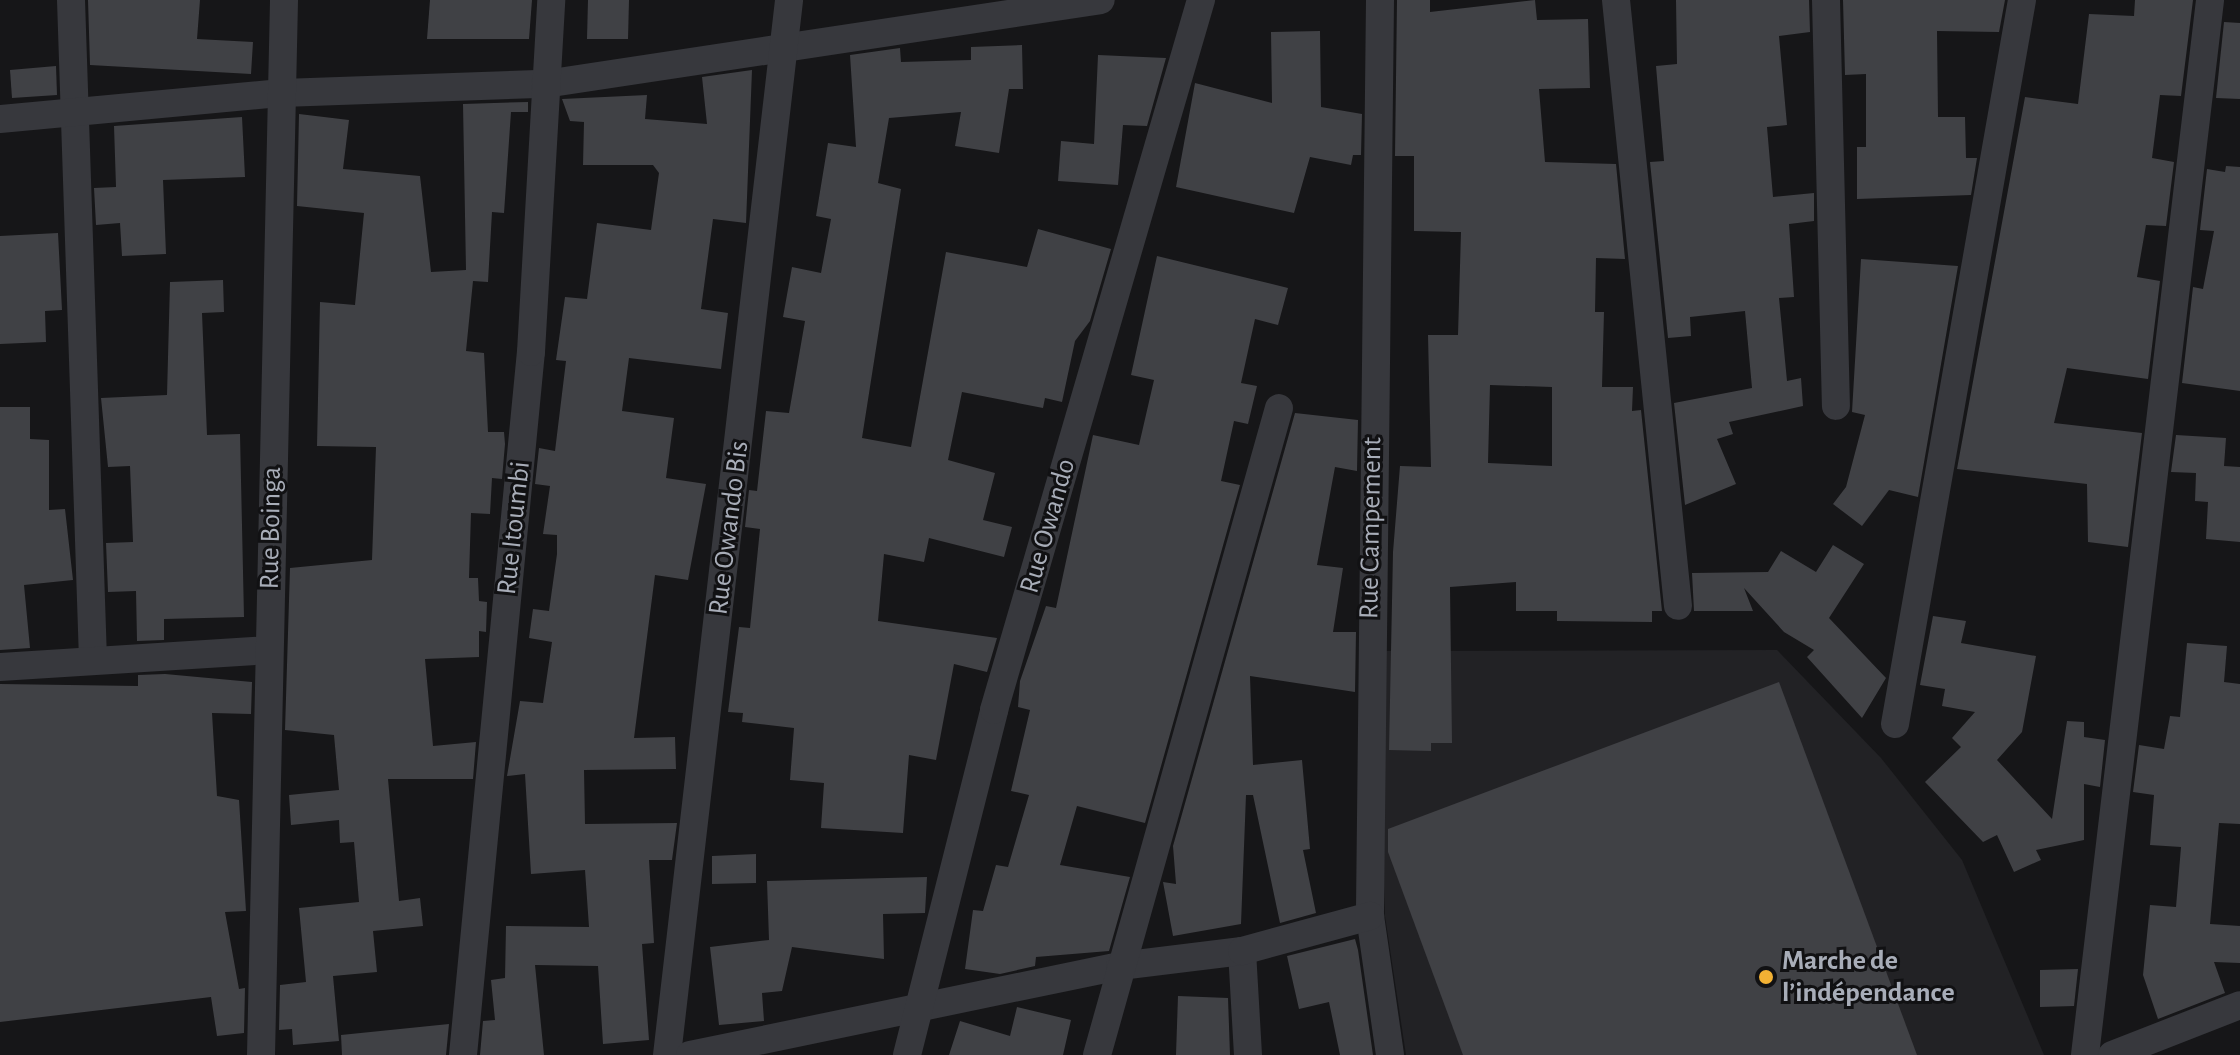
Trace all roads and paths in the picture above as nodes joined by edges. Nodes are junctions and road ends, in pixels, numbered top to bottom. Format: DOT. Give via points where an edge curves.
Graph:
graph roads {
  1 [pos="71,0"];
  2 [pos="284,0"];
  3 [pos="551,0"];
  4 [pos="789,0"];
  5 [pos="1101,0"];
  6 [pos="1201,0"];
  7 [pos="1380,0"];
  8 [pos="1616,0"];
  9 [pos="1826,0"];
  10 [pos="2022,0"];
  11 [pos="2210,0"];
  12 [pos="785,51"];
  13 [pos="545,84"];
  14 [pos="282,93"];
  15 [pos="70,111"];
  16 [pos="0,119"];
  17 [pos="1836,406"];
  18 [pos="1279,408"];
  19 [pos="1678,606"];
  20 [pos="268,650"];
  21 [pos="93,658"];
  22 [pos="0,667"];
  23 [pos="1895,724"];
  24 [pos="1370,916"];
  25 [pos="1242,951"];
  26 [pos="1120,966"];
  27 [pos="922,1005"];
  28 [pos="2240,1005"];
  29 [pos="261,1055"];
  30 [pos="463,1055"];
  31 [pos="667,1055"];
  32 [pos="690,1055"];
  33 [pos="907,1055"];
  34 [pos="1097,1055"];
  35 [pos="1248,1055"];
  36 [pos="1390,1055"];
  37 [pos="2085,1055"];
  38 [pos="2112,1055"];
  1 -- 15 [label="street"];
  2 -- 14 [label="street, Rue Boinga"];
  3 -- 13 [label="street, Rue Itoumbi"];
  4 -- 12 [label="street, Rue Owando Bis"];
  5 -- 12 [label="street"];
  6 -- 27 [label="street, Rue Owando" via="994,710"];
  7 -- 24 [label="street, Rue Campement"];
  8 -- 19 [label="street"];
  9 -- 17 [label="street"];
  10 -- 23 [label="street"];
  11 -- 37 [label="street"];
  12 -- 13 [label="street"];
  12 -- 31 [label="street, Rue Owando Bis"];
  13 -- 14 [label="street"];
  13 -- 30 [label="street, Rue Itoumbi" via="531,352"];
  14 -- 15 [label="street"];
  14 -- 20 [label="street, Rue Boinga"];
  15 -- 16 [label="street"];
  15 -- 21 [label="street"];
  18 -- 26 [label="street"];
  20 -- 21 [label="street"];
  20 -- 29 [label="street, Rue Boinga"];
  21 -- 22 [label="street"];
  24 -- 25 [label="street"];
  24 -- 36 [label="street, Rue Campement"];
  25 -- 26 [label="street"];
  25 -- 35 [label="street"];
  26 -- 27 [label="street"];
  26 -- 34 [label="street"];
  27 -- 32 [label="street"];
  27 -- 33 [label="street, Rue Owando"];
  28 -- 38 [label="street"];
}
